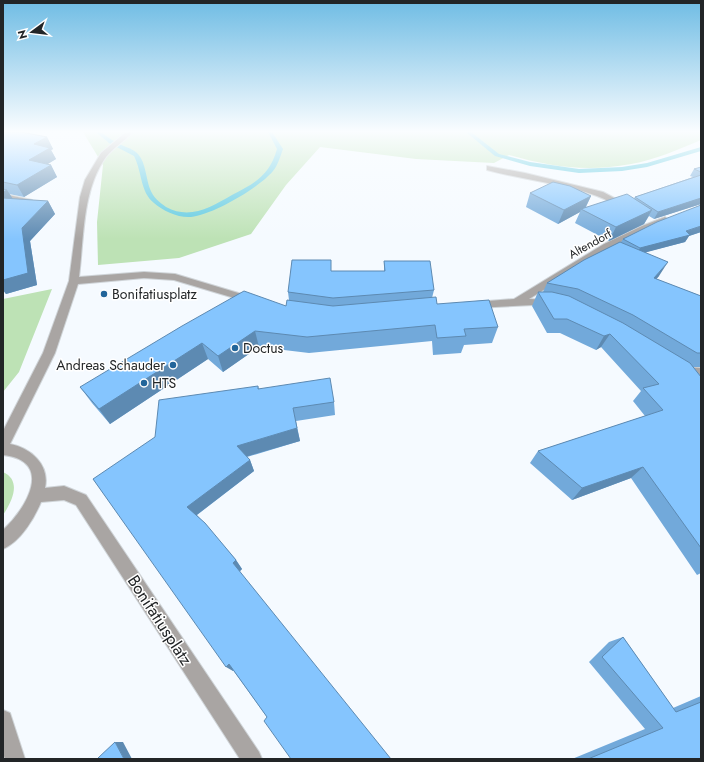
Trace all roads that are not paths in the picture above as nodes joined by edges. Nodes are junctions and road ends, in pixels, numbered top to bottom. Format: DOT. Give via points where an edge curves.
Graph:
graph roads {
  1 [pos="96,168"];
  2 [pos="490,168"];
  3 [pos="3,196"];
  4 [pos="29,202"];
  5 [pos="634,212"];
  6 [pos="674,217"];
  7 [pos="74,281"];
  8 [pos="258,302"];
  9 [pos="517,302"];
  10 [pos="559,304"];
  11 [pos="462,306"];
  12 [pos="701,373"];
  13 [pos="692,384"];
  14 [pos="3,444"];
  15 [pos="3,449"];
  16 [pos="36,496"];
  17 [pos="3,541"];
  18 [pos="3,720"];
  19 [pos="15,759"];
  20 [pos="252,759"];
  1 -- 7 [label="street" via="86,188"];
  2 -- 5 [label="street" via="600,194"];
  3 -- 4 [label="street"];
  6 -- 9 [label="street, Altendorf" via="650,222"];
  7 -- 8 [label="street" via="144,275 175,277"];
  7 -- 14 [label="street" via="49,353"];
  9 -- 10 [label="street" via="546,301"];
  9 -- 11 [label="street"];
  12 -- 13 [label="street" via="680,370"];
  15 -- 16 [label="street" via="19,452 32,460 38,475"];
  16 -- 17 [label="street" via="24,519"];
  16 -- 20 [label="street, Bonifatiusplatz" via="64,493 81,500"];
  18 -- 19 [label="street"];
}
